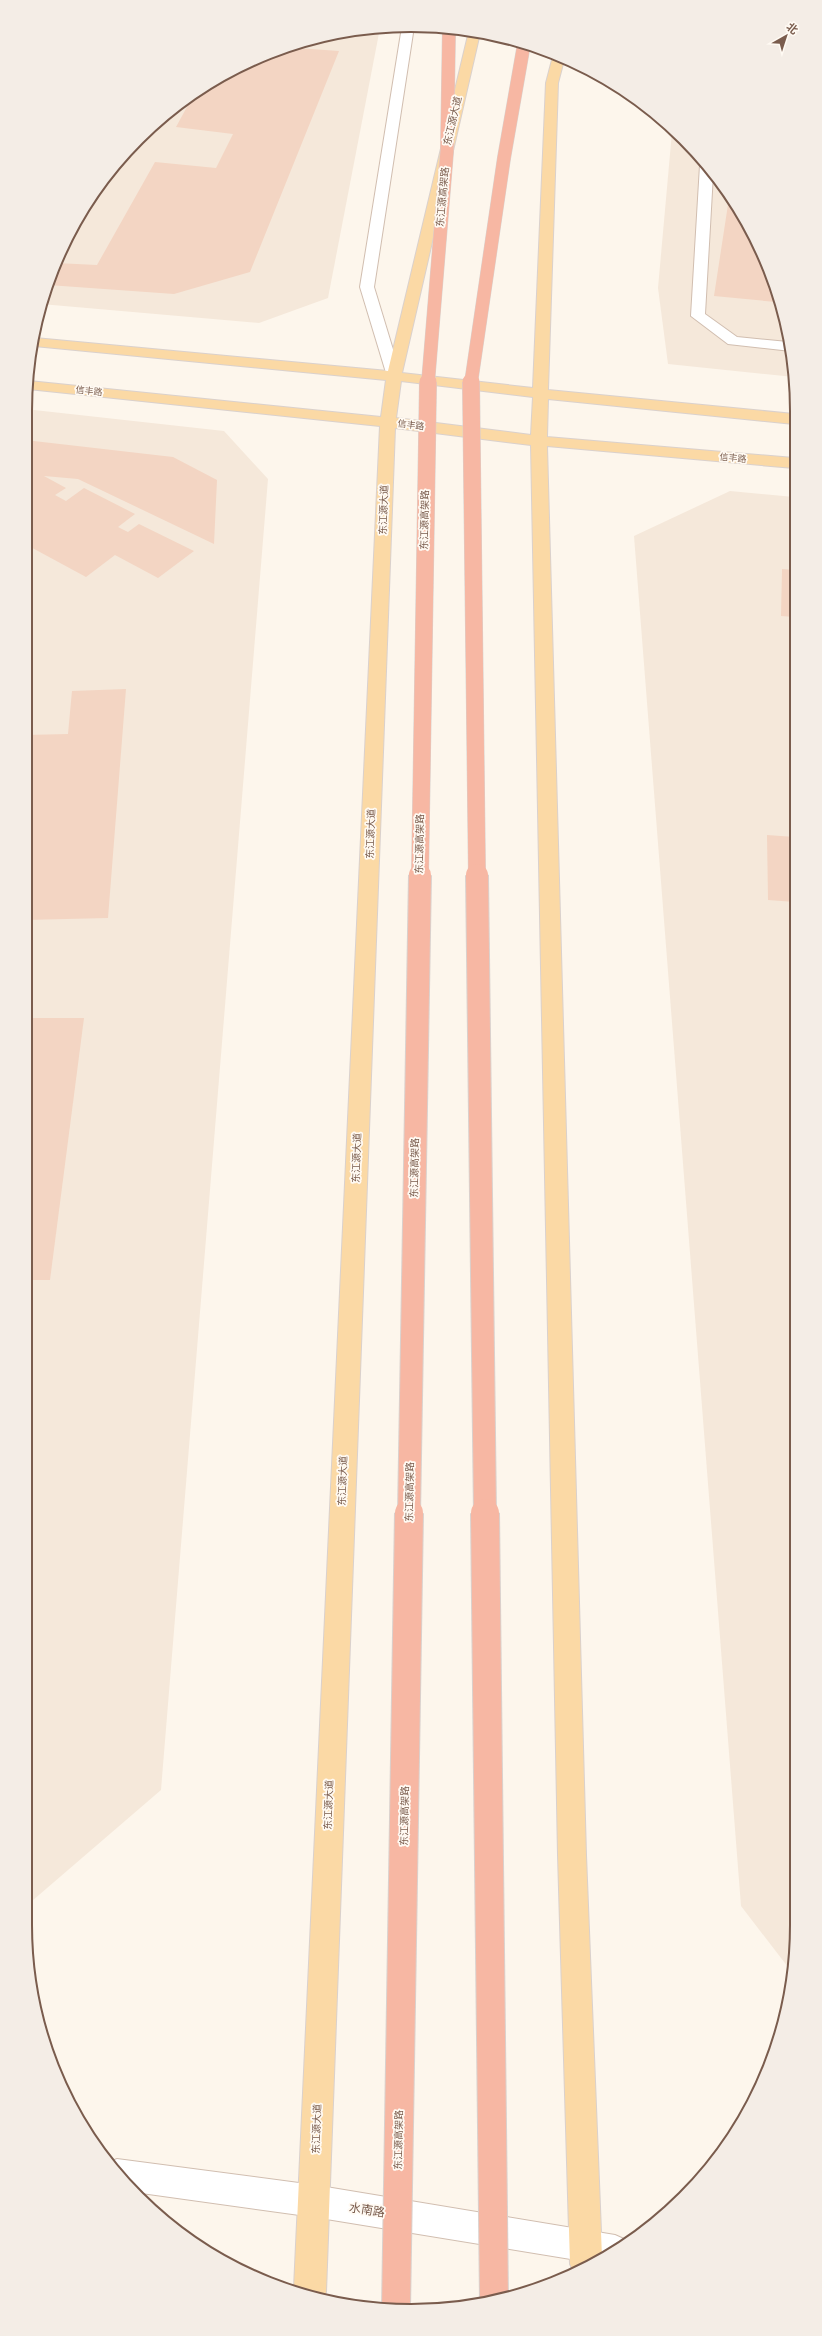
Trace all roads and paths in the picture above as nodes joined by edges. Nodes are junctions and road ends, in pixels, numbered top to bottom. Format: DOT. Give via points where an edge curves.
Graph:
graph roads {
  1 [pos="407,32"];
  2 [pos="449,34"];
  3 [pos="473,37"];
  4 [pos="523,49"];
  5 [pos="557,62"];
  6 [pos="706,173"];
  7 [pos="38,342"];
  8 [pos="785,346"];
  9 [pos="394,376"];
  10 [pos="33,386"];
  11 [pos="542,394"];
  12 [pos="790,418"];
  13 [pos="388,422"];
  14 [pos="539,440"];
  15 [pos="790,464"];
  16 [pos="126,2175"];
  17 [pos="314,2201"];
  18 [pos="601,2252"];
  19 [pos="586,2255"];
  20 [pos="310,2290"];
  21 [pos="494,2295"];
  22 [pos="396,2303"];
  1 -- 9 [label="street" via="367,287"];
  2 -- 22 [label="highway, 东江源高架路, bridge" via="447,151 428,371"];
  3 -- 9 [label="main road, 东江源大道"];
  4 -- 21 [label="highway, bridge" via="471,376"];
  5 -- 11 [label="main road" via="552,83"];
  6 -- 8 [label="street" via="698,316 733,341"];
  7 -- 9 [label="main road"];
  9 -- 11 [label="main road"];
  9 -- 13 [label="main road, 东江源大道"];
  10 -- 13 [label="main road, 信丰路"];
  11 -- 12 [label="main road"];
  11 -- 14 [label="main road"];
  13 -- 14 [label="main road, 信丰路"];
  13 -- 17 [label="main road, 东江源大道"];
  14 -- 15 [label="main road, 信丰路"];
  14 -- 19 [label="main road" via="573,1863"];
  16 -- 17 [label="street, 水南路"];
  17 -- 19 [label="street, 水南路"];
  17 -- 20 [label="main road, 东江源大道"];
  18 -- 19 [label="street, 水南路"];
}
